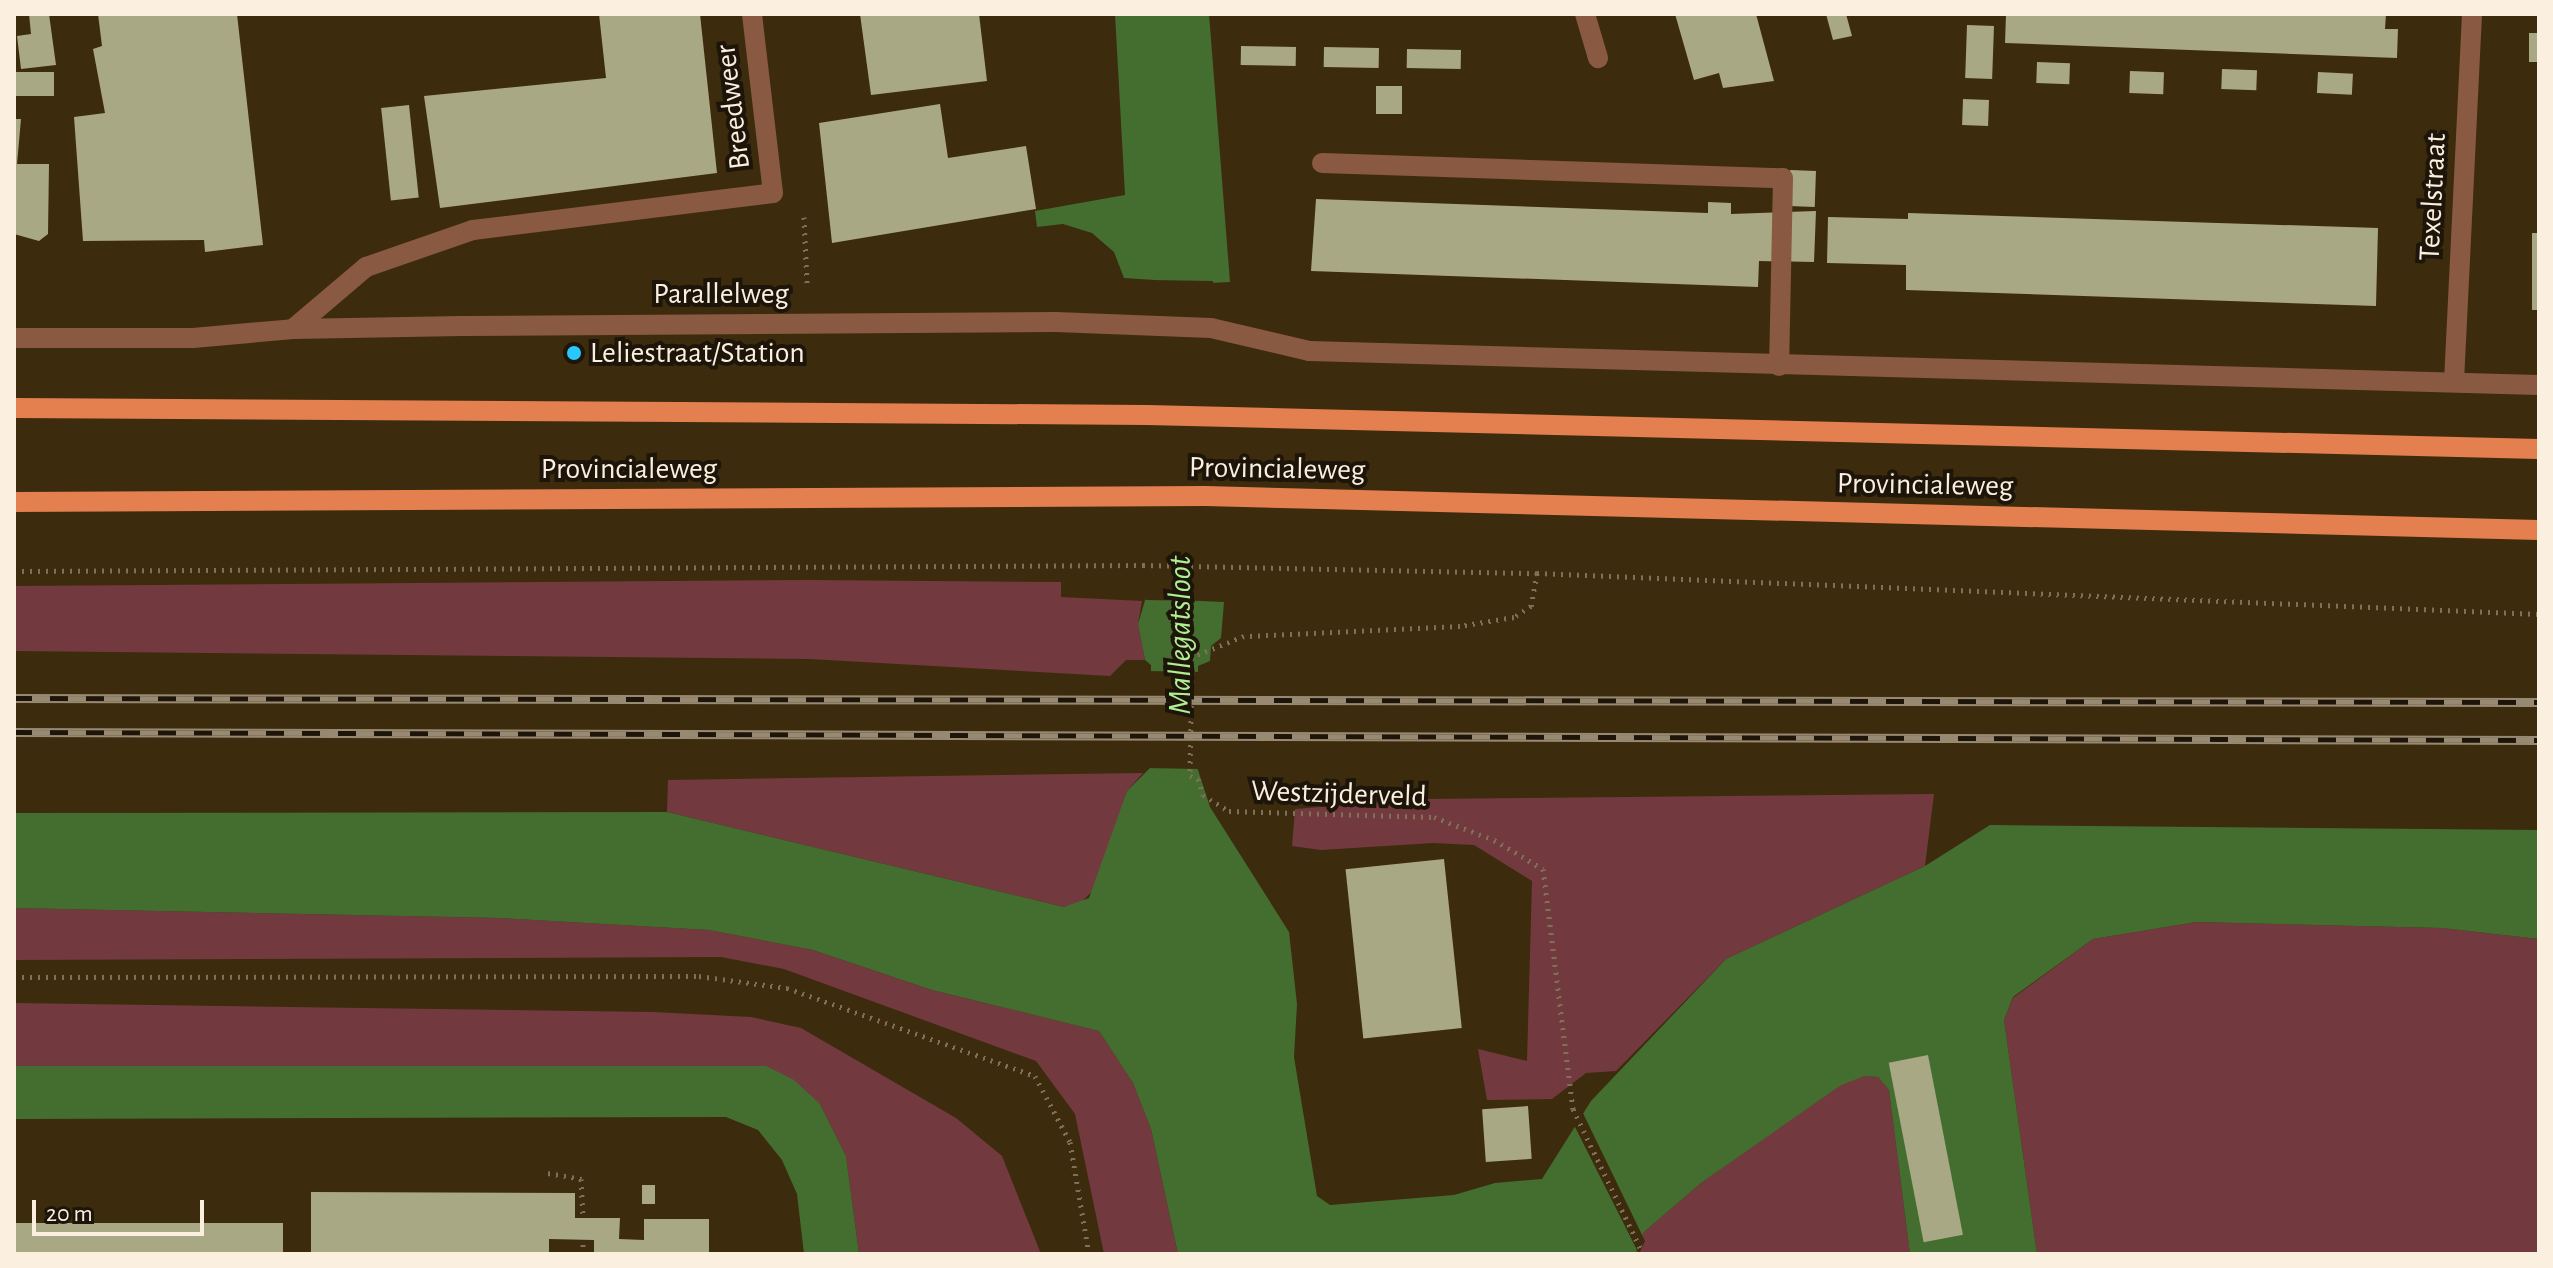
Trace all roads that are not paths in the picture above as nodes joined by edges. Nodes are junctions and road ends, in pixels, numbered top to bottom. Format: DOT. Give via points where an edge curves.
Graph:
graph roads {
  1 [pos="752,14"];
  2 [pos="1585,14"];
  3 [pos="2472,14"];
  4 [pos="1598,58"];
  5 [pos="1322,163"];
  6 [pos="293,329"];
  7 [pos="14,338"];
  8 [pos="1779,366"];
  9 [pos="2454,382"];
  10 [pos="2539,385"];
  11 [pos="14,408"];
  12 [pos="2539,449"];
  13 [pos="14,502"];
  14 [pos="2539,530"];
  1 -- 6 [label="street, Breedweer" via="773,193 473,230 366,267"];
  2 -- 4 [label="street"];
  3 -- 9 [label="street, Texelstraat"];
  5 -- 8 [label="street" via="1783,178"];
  6 -- 7 [label="street, Parallelweg" via="193,338"];
  6 -- 8 [label="street, Parallelweg" via="1150,325 1211,328 1309,351"];
  8 -- 9 [label="street"];
  9 -- 10 [label="street"];
  11 -- 12 [label="main road, Provincialeweg" via="1147,415"];
  13 -- 14 [label="main road, Provincialeweg" via="1205,496"];
}
